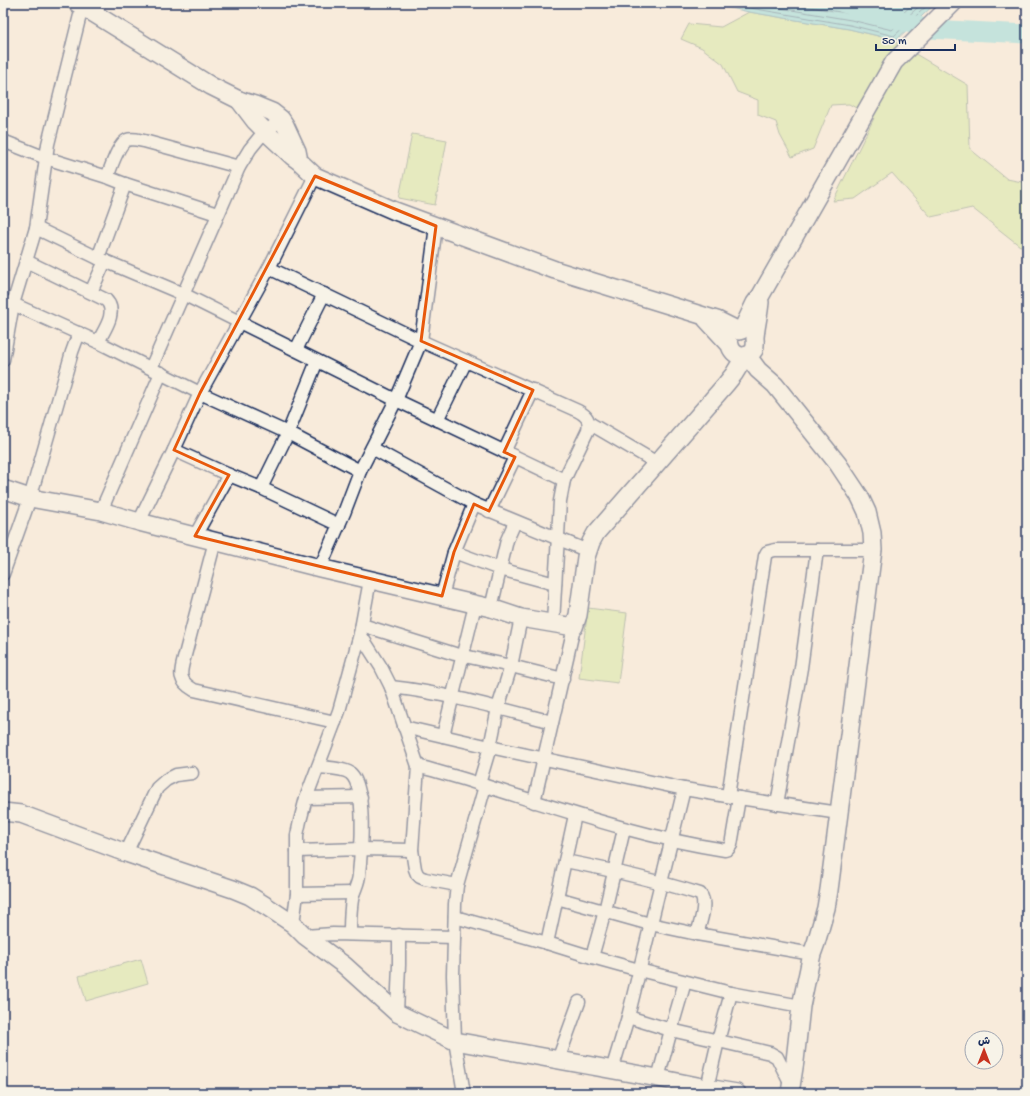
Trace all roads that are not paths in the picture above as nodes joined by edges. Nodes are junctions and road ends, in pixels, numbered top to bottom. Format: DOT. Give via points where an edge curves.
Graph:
graph roads {
  1 [pos="954,3"];
  2 [pos="80,5"];
  3 [pos="239,100"];
  4 [pos="281,119"];
  5 [pos="266,132"];
  6 [pos="3,141"];
  7 [pos="46,158"];
  8 [pos="299,160"];
  9 [pos="239,167"];
  10 [pos="315,176"];
  11 [pos="107,177"];
  12 [pos="125,184"];
  13 [pos="218,214"];
  14 [pos="436,226"];
  15 [pos="36,228"];
  16 [pos="101,259"];
  17 [pos="26,261"];
  18 [pos="269,268"];
  19 [pos="91,292"];
  20 [pos="183,294"];
  21 [pos="324,294"];
  22 [pos="758,299"];
  23 [pos="8,303"];
  24 [pos="710,318"];
  25 [pos="239,321"];
  26 [pos="79,333"];
  27 [pos="421,341"];
  28 [pos="98,342"];
  29 [pos="743,344"];
  30 [pos="296,350"];
  31 [pos="3,360"];
  32 [pos="317,361"];
  33 [pos="466,361"];
  34 [pos="156,371"];
  35 [pos="533,390"];
  36 [pos="200,393"];
  37 [pos="396,400"];
  38 [pos="437,420"];
  39 [pos="589,423"];
  40 [pos="288,433"];
  41 [pos="372,448"];
  42 [pos="174,450"];
  43 [pos="510,454"];
  44 [pos="657,463"];
  45 [pos="360,472"];
  46 [pos="229,475"];
  47 [pos="564,480"];
  48 [pos="261,488"];
  49 [pos="3,489"];
  50 [pos="30,498"];
  51 [pos="474,504"];
  52 [pos="101,511"];
  53 [pos="489,511"];
  54 [pos="139,522"];
  55 [pos="515,522"];
  56 [pos="339,525"];
  57 [pos="195,536"];
  58 [pos="558,539"];
  59 [pos="214,541"];
  60 [pos="817,550"];
  61 [pos="873,550"];
  62 [pos="588,551"];
  63 [pos="454,552"];
  64 [pos="320,568"];
  65 [pos="500,569"];
  66 [pos="3,574"];
  67 [pos="370,580"];
  68 [pos="555,584"];
  69 [pos="442,596"];
  70 [pos="483,607"];
  71 [pos="520,618"];
  72 [pos="553,623"];
  73 [pos="574,628"];
  74 [pos="361,629"];
  75 [pos="463,656"];
  76 [pos="511,666"];
  77 [pos="563,678"];
  78 [pos="391,687"];
  79 [pos="453,697"];
  80 [pos="498,708"];
  81 [pos="335,722"];
  82 [pos="552,722"];
  83 [pos="404,727"];
  84 [pos="443,736"];
  85 [pos="490,747"];
  86 [pos="544,758"];
  87 [pos="418,766"];
  88 [pos="318,767"];
  89 [pos="192,773"];
  90 [pos="482,785"];
  91 [pos="684,789"];
  92 [pos="361,797"];
  93 [pos="734,797"];
  94 [pos="306,798"];
  95 [pos="534,802"];
  96 [pos="777,804"];
  97 [pos="3,812"];
  98 [pos="839,813"];
  99 [pos="575,815"];
  100 [pos="624,829"];
  101 [pos="671,840"];
  102 [pos="362,850"];
  103 [pos="412,850"];
  104 [pos="297,851"];
  105 [pos="126,853"];
  106 [pos="565,860"];
  107 [pos="615,871"];
  108 [pos="661,882"];
  109 [pos="457,885"];
  110 [pos="353,893"];
  111 [pos="297,894"];
  112 [pos="557,898"];
  113 [pos="605,911"];
  114 [pos="455,917"];
  115 [pos="293,924"];
  116 [pos="650,924"];
  117 [pos="350,934"];
  118 [pos="698,934"];
  119 [pos="305,936"];
  120 [pos="399,936"];
  121 [pos="454,937"];
  122 [pos="546,943"];
  123 [pos="812,954"];
  124 [pos="592,958"];
  125 [pos="639,970"];
  126 [pos="685,982"];
  127 [pos="731,993"];
  128 [pos="579,1002"];
  129 [pos="801,1006"];
  130 [pos="397,1013"];
  131 [pos="628,1017"];
  132 [pos="671,1030"];
  133 [pos="455,1041"];
  134 [pos="718,1041"];
  135 [pos="558,1060"];
  136 [pos="612,1070"];
  137 [pos="658,1078"];
  138 [pos="707,1088"];
  139 [pos="790,1089"];
  140 [pos="464,1093"];
  141 [pos="737,1093"];
  1 -- 22 [label="street" via="894,62"];
  2 -- 3 [label="street" via="211,86"];
  2 -- 7 [label="street"];
  3 -- 4 [label="street" via="272,112"];
  3 -- 5 [label="street"];
  4 -- 5 [label="street"];
  4 -- 8 [label="street"];
  5 -- 8 [label="street"];
  5 -- 9 [label="street" via="258,138"];
  6 -- 7 [label="street"];
  7 -- 11 [label="street"];
  7 -- 15 [label="street"];
  8 -- 10 [label="street"];
  9 -- 11 [label="street" via="134,139 127,140 118,150"];
  9 -- 13 [label="street"];
  10 -- 14 [label="street"];
  10 -- 18 [label="street"];
  11 -- 12 [label="street"];
  12 -- 13 [label="street"];
  12 -- 16 [label="street"];
  13 -- 20 [label="street"];
  14 -- 24 [label="street" via="554,270"];
  14 -- 27 [label="street"];
  15 -- 16 [label="street"];
  15 -- 17 [label="street"];
  16 -- 19 [label="street"];
  16 -- 20 [label="street"];
  17 -- 19 [label="street"];
  17 -- 23 [label="street"];
  18 -- 21 [label="street"];
  18 -- 25 [label="street"];
  19 -- 28 [label="street" via="106,300 111,309"];
  20 -- 25 [label="street"];
  20 -- 34 [label="street"];
  21 -- 27 [label="street"];
  21 -- 30 [label="street"];
  22 -- 24 [label="street" via="729,317"];
  22 -- 29 [label="street"];
  23 -- 26 [label="street"];
  23 -- 31 [label="street"];
  24 -- 29 [label="street"];
  25 -- 30 [label="street"];
  25 -- 36 [label="street"];
  26 -- 28 [label="street"];
  26 -- 50 [label="street"];
  27 -- 33 [label="street"];
  27 -- 37 [label="street"];
  28 -- 34 [label="street"];
  29 -- 44 [label="street" via="726,384"];
  29 -- 61 [label="street" via="758,370 775,385 838,464 860,497 867,512"];
  30 -- 32 [label="street"];
  32 -- 37 [label="street"];
  32 -- 40 [label="street"];
  33 -- 35 [label="street"];
  33 -- 38 [label="street"];
  34 -- 36 [label="street"];
  34 -- 52 [label="street"];
  35 -- 39 [label="street" via="585,415"];
  35 -- 43 [label="street"];
  36 -- 40 [label="street"];
  36 -- 42 [label="street"];
  37 -- 38 [label="street"];
  37 -- 41 [label="street"];
  38 -- 43 [label="street"];
  39 -- 44 [label="street"];
  39 -- 47 [label="street" via="585,438"];
  40 -- 45 [label="street"];
  40 -- 48 [label="street"];
  41 -- 45 [label="street"];
  41 -- 51 [label="street"];
  42 -- 46 [label="street"];
  42 -- 54 [label="street"];
  43 -- 47 [label="street"];
  43 -- 53 [label="street"];
  44 -- 62 [label="street" via="596,533"];
  45 -- 56 [label="street"];
  46 -- 48 [label="street"];
  46 -- 57 [label="street"];
  47 -- 58 [label="street"];
  48 -- 56 [label="street"];
  49 -- 50 [label="street"];
  50 -- 52 [label="street"];
  50 -- 66 [label="street"];
  51 -- 53 [label="street"];
  51 -- 63 [label="street"];
  52 -- 54 [label="street"];
  53 -- 55 [label="street"];
  54 -- 57 [label="street"];
  55 -- 58 [label="street"];
  55 -- 65 [label="street" via="507,540"];
  56 -- 64 [label="street"];
  57 -- 59 [label="street"];
  58 -- 62 [label="street"];
  58 -- 68 [label="street"];
  59 -- 64 [label="street"];
  59 -- 81 [label="street" via="181,672 182,679 194,690"];
  60 -- 61 [label="street"];
  60 -- 93 [label="street" via="775,550 765,556"];
  60 -- 96 [label="street" via="801,668"];
  61 -- 98 [label="street"];
  62 -- 73 [label="street"];
  63 -- 65 [label="street"];
  63 -- 69 [label="street"];
  64 -- 67 [label="street"];
  65 -- 68 [label="street"];
  65 -- 70 [label="street"];
  67 -- 69 [label="street"];
  67 -- 74 [label="street"];
  68 -- 72 [label="street"];
  69 -- 70 [label="street"];
  70 -- 71 [label="street"];
  70 -- 75 [label="street"];
  71 -- 72 [label="street"];
  71 -- 76 [label="street"];
  72 -- 73 [label="street"];
  73 -- 77 [label="street"];
  74 -- 75 [label="street"];
  74 -- 78 [label="street"];
  74 -- 81 [label="street"];
  75 -- 76 [label="street"];
  75 -- 79 [label="street"];
  76 -- 77 [label="street"];
  76 -- 80 [label="street"];
  77 -- 82 [label="street"];
  78 -- 79 [label="street"];
  78 -- 83 [label="street"];
  79 -- 80 [label="street"];
  79 -- 84 [label="street"];
  80 -- 82 [label="street"];
  80 -- 85 [label="street"];
  81 -- 88 [label="street"];
  82 -- 86 [label="street"];
  83 -- 84 [label="street"];
  83 -- 87 [label="street"];
  84 -- 85 [label="street"];
  85 -- 86 [label="street"];
  85 -- 90 [label="street"];
  86 -- 91 [label="street"];
  86 -- 95 [label="street"];
  87 -- 90 [label="street"];
  87 -- 103 [label="street"];
  88 -- 92 [label="street" via="345,770 350,773 358,783"];
  88 -- 94 [label="street"];
  89 -- 105 [label="street" via="176,775 157,788"];
  90 -- 95 [label="street"];
  90 -- 109 [label="street"];
  91 -- 93 [label="street"];
  91 -- 101 [label="street"];
  92 -- 94 [label="street"];
  92 -- 102 [label="street"];
  93 -- 96 [label="street"];
  93 -- 101 [label="street" via="731,845 728,849"];
  94 -- 104 [label="street" via="297,835"];
  95 -- 99 [label="street"];
  96 -- 98 [label="street"];
  97 -- 105 [label="street" via="21,814"];
  98 -- 123 [label="street" via="826,908"];
  99 -- 100 [label="street"];
  99 -- 106 [label="street"];
  100 -- 101 [label="street"];
  100 -- 107 [label="street"];
  101 -- 108 [label="street"];
  102 -- 103 [label="street"];
  102 -- 104 [label="street"];
  102 -- 110 [label="street" via="358,884"];
  103 -- 109 [label="street" via="415,869 420,877"];
  104 -- 111 [label="street"];
  105 -- 115 [label="street" via="250,896"];
  106 -- 107 [label="street"];
  106 -- 112 [label="street"];
  107 -- 108 [label="street"];
  107 -- 113 [label="street"];
  108 -- 116 [label="street"];
  108 -- 118 [label="street" via="703,897"];
  109 -- 114 [label="street"];
  110 -- 111 [label="street"];
  110 -- 117 [label="street"];
  111 -- 115 [label="street"];
  112 -- 113 [label="street"];
  112 -- 122 [label="street"];
  113 -- 116 [label="street"];
  113 -- 124 [label="street"];
  114 -- 121 [label="street"];
  114 -- 122 [label="street"];
  115 -- 119 [label="street"];
  116 -- 118 [label="street"];
  116 -- 125 [label="street"];
  117 -- 119 [label="street"];
  117 -- 120 [label="street"];
  118 -- 123 [label="street"];
  119 -- 130 [label="street" via="344,965"];
  120 -- 121 [label="street"];
  120 -- 130 [label="street"];
  121 -- 133 [label="street"];
  122 -- 124 [label="street"];
  123 -- 129 [label="street"];
  124 -- 125 [label="street"];
  125 -- 126 [label="street"];
  125 -- 131 [label="street"];
  126 -- 127 [label="street"];
  126 -- 132 [label="street"];
  127 -- 129 [label="street"];
  127 -- 134 [label="street"];
  128 -- 135 [label="street"];
  129 -- 139 [label="street"];
  130 -- 133 [label="street"];
  131 -- 132 [label="street"];
  131 -- 136 [label="street"];
  132 -- 134 [label="street"];
  132 -- 137 [label="street"];
  133 -- 135 [label="street"];
  133 -- 140 [label="street"];
  134 -- 138 [label="street"];
  134 -- 139 [label="street" via="770,1053 777,1057"];
  135 -- 136 [label="street"];
  136 -- 137 [label="street"];
  137 -- 138 [label="street"];
  138 -- 141 [label="street"];
}
